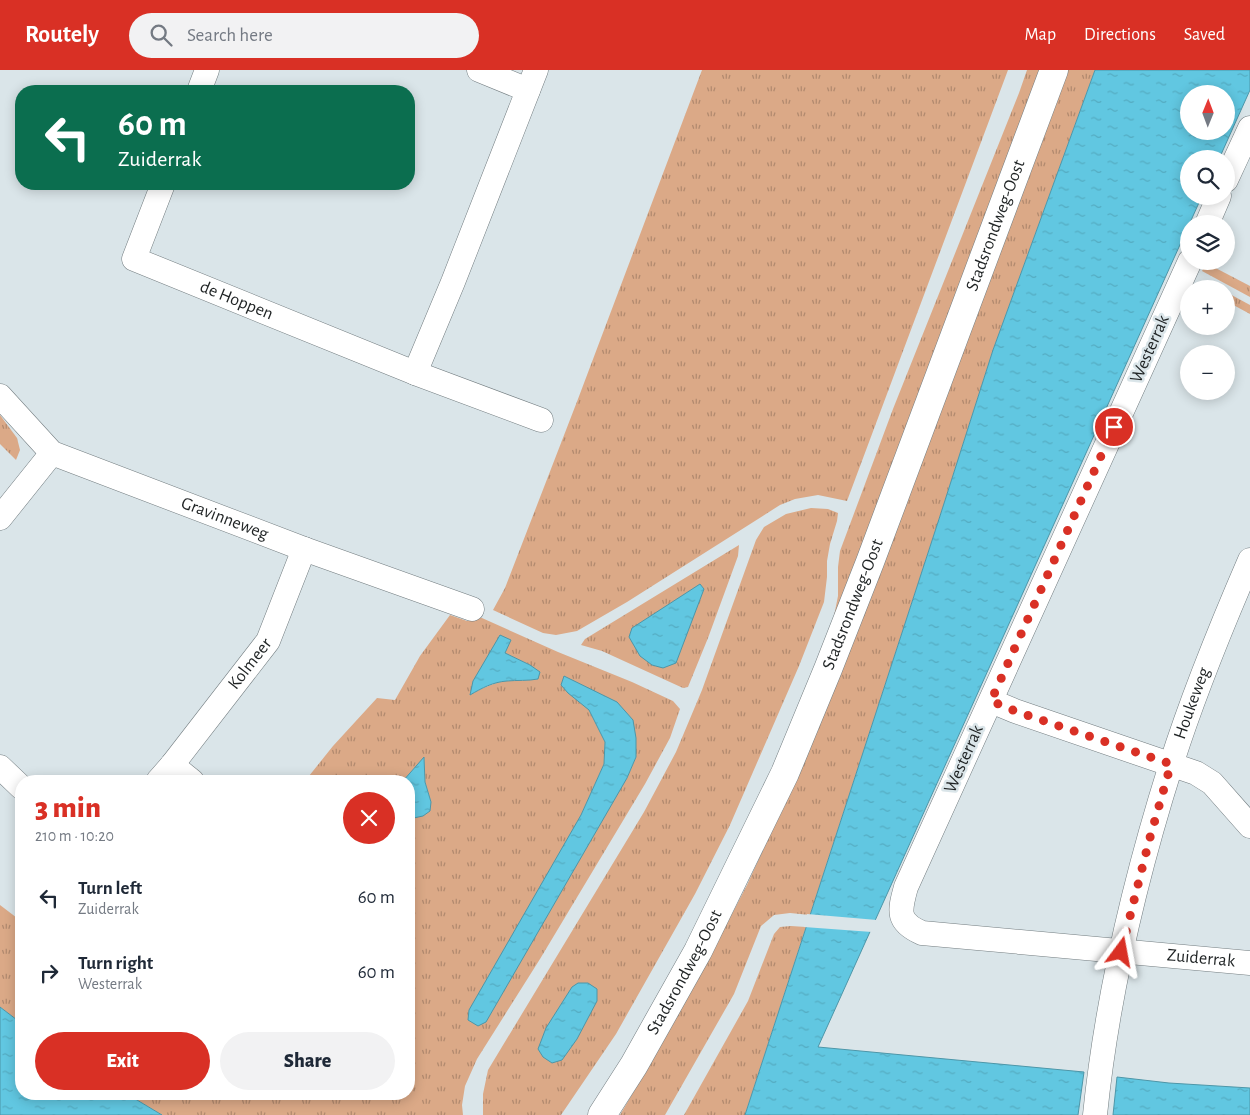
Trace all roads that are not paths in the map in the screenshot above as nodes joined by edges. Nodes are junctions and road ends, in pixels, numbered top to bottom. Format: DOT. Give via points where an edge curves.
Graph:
graph roads {
  1 [pos="207,70"];
  2 [pos="479,70"];
  3 [pos="1054,70"];
  4 [pos="532,80"];
  5 [pos="201,85"];
  6 [pos="1250,128"];
  7 [pos="1235,160"];
  8 [pos="161,190"];
  9 [pos="1186,270"];
  10 [pos="415,373"];
  11 [pos="0,396"];
  12 [pos="541,420"];
  13 [pos="52,453"];
  14 [pos="0,518"];
  15 [pos="304,549"];
  16 [pos="1250,560"];
  17 [pos="472,608"];
  18 [pos="991,701"];
  19 [pos="1171,764"];
  20 [pos="0,767"];
  21 [pos="165,773"];
  22 [pos="15,781"];
  23 [pos="1250,826"];
  24 [pos="1121,952"];
  25 [pos="1250,963"];
  26 [pos="602,1115"];
  27 [pos="1095,1115"];
  1 -- 5 [label="street"];
  2 -- 4 [label="street"];
  3 -- 26 [label="main road, Stadsrondweg-Oost" via="870,562 785,774 698,950 634,1065"];
  4 -- 10 [label="street"];
  6 -- 7 [label="street"];
  8 -- 10 [label="street, de Hoppen" via="134,260"];
  9 -- 18 [label="street, Westerrak"];
  10 -- 12 [label="street, de Hoppen"];
  11 -- 13 [label="street, Gravinneweg"];
  13 -- 14 [label="street"];
  13 -- 15 [label="street, Gravinneweg"];
  15 -- 17 [label="street, Gravinneweg"];
  15 -- 21 [label="street, Kolmeer" via="268,641"];
  16 -- 19 [label="street, Houkeweg"];
  18 -- 19 [label="street"];
  18 -- 24 [label="street, Westerrak" via="906,887 901,905 902,919 922,933"];
  19 -- 23 [label="street" via="1196,772 1212,783"];
  19 -- 24 [label="street, Houkeweg"];
  20 -- 22 [label="street"];
  24 -- 25 [label="street, Zuiderrak"];
  24 -- 27 [label="street, Houkeweg" via="1099,1072"];
}
